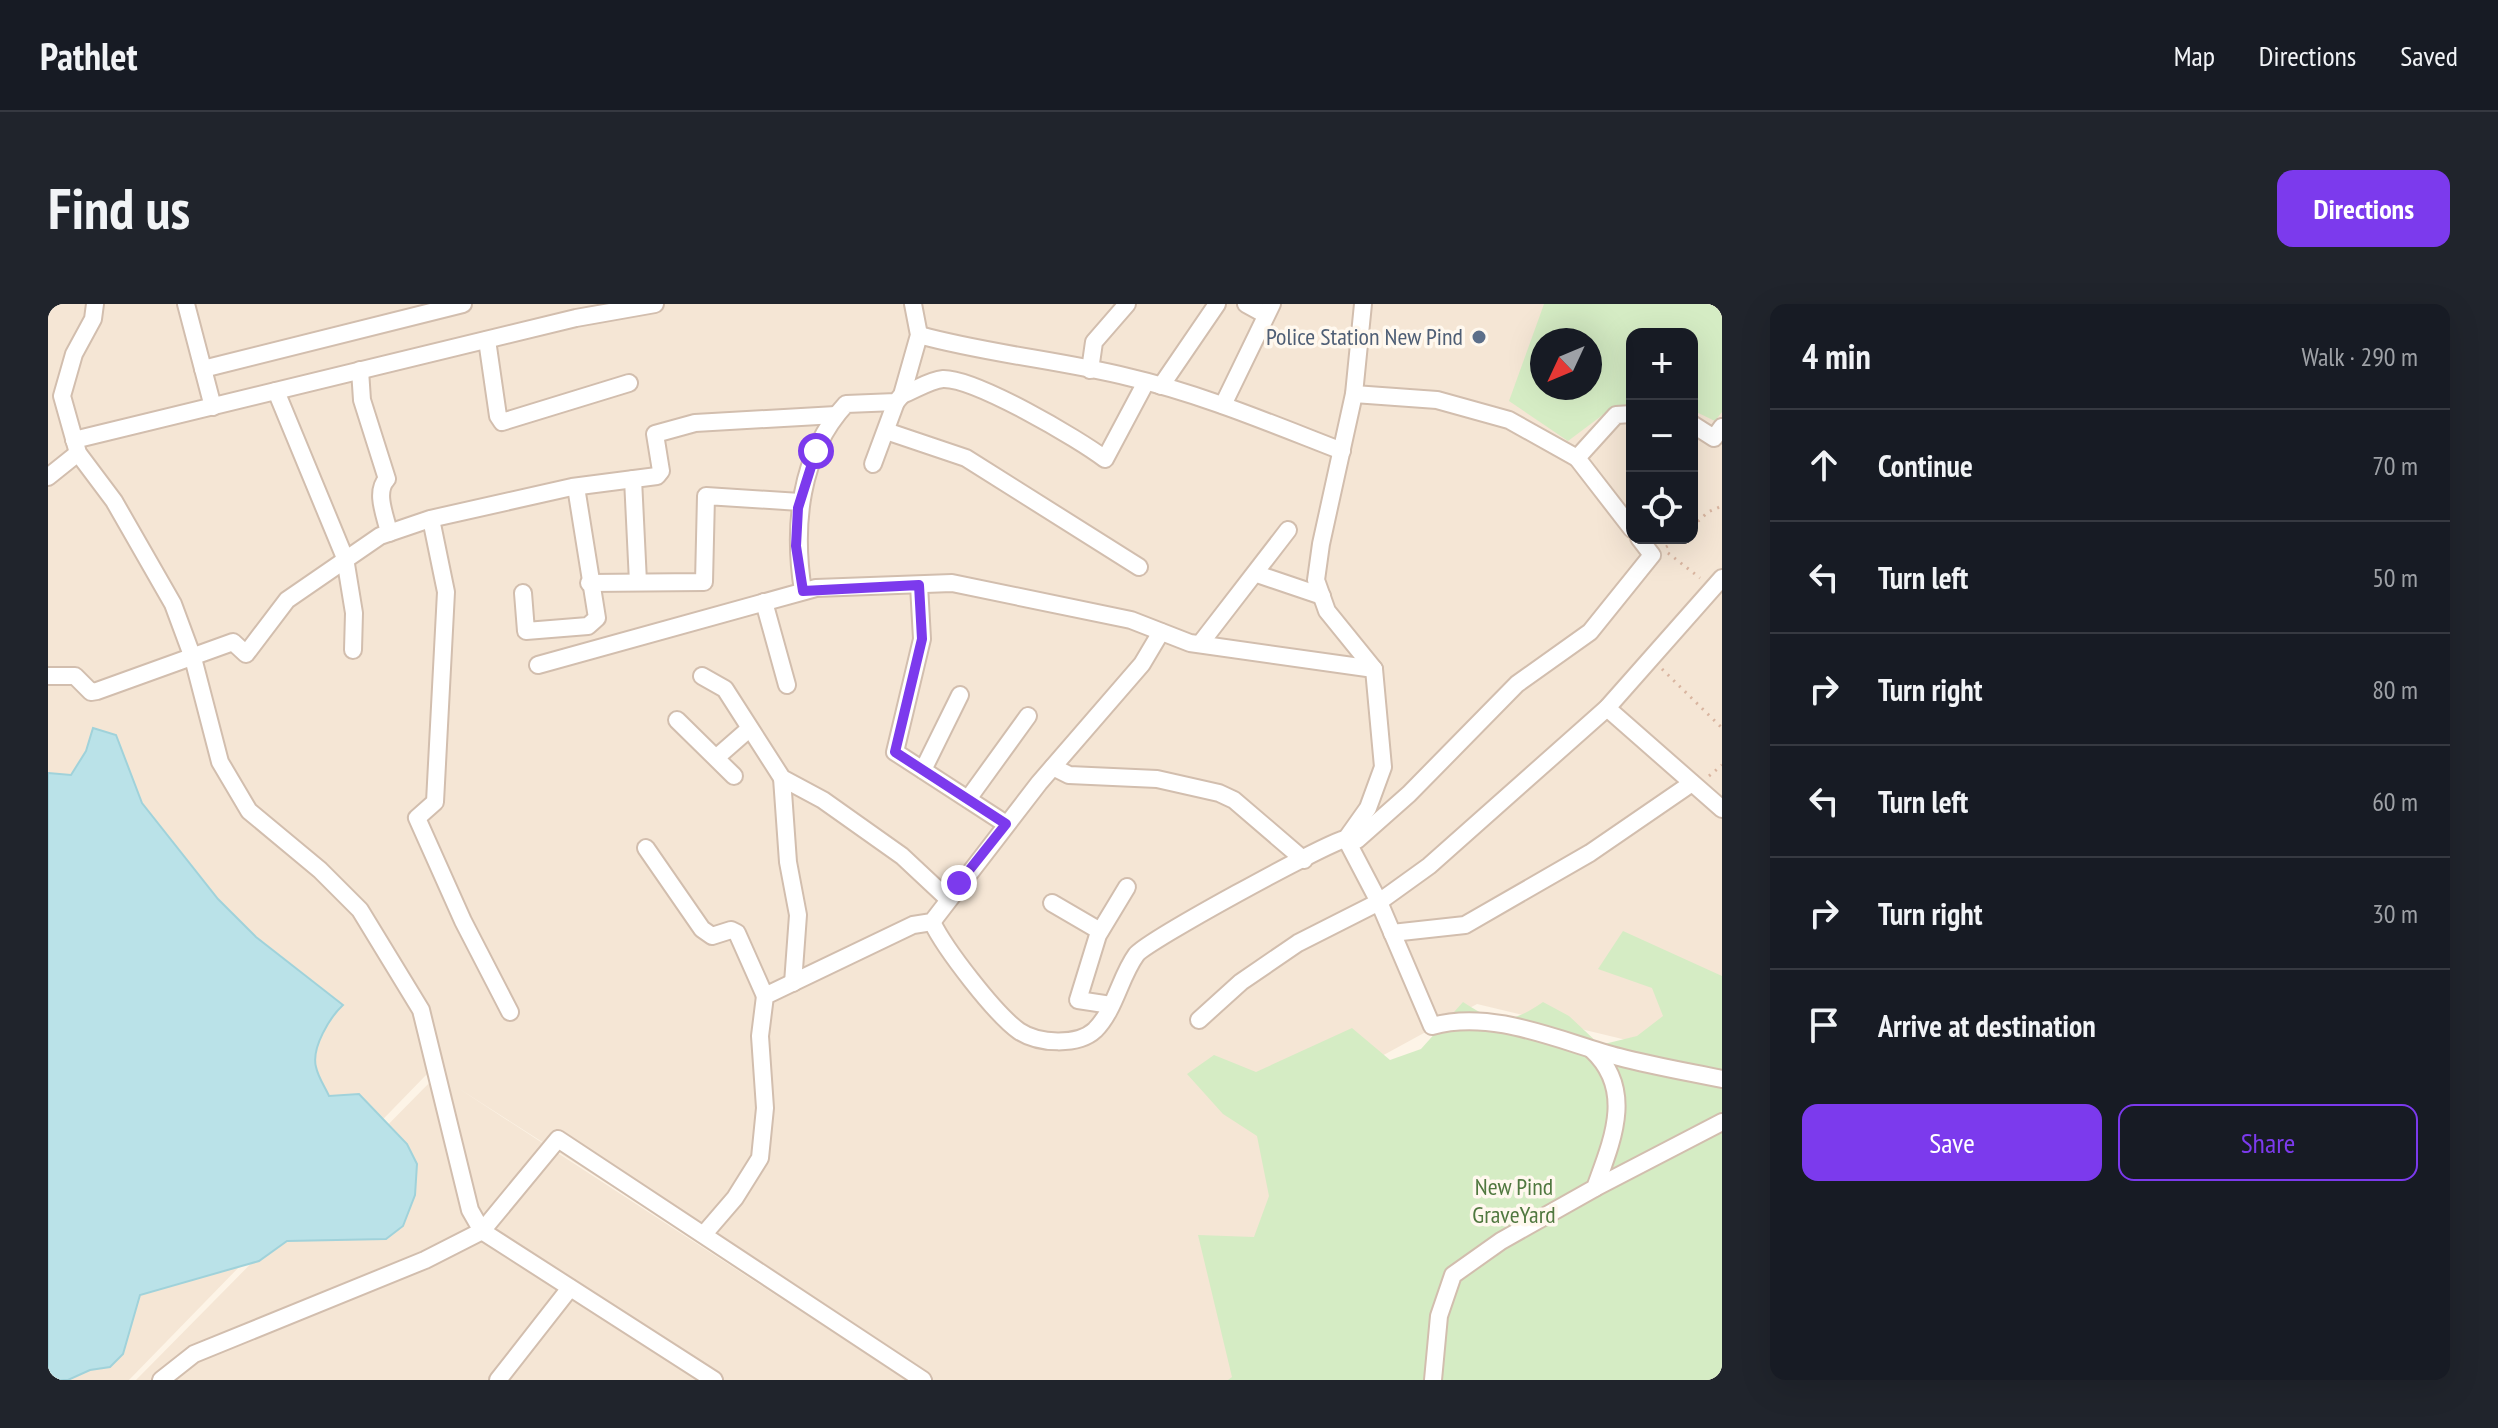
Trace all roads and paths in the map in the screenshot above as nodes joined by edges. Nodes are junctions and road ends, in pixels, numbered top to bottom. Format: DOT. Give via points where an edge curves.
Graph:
graph roads {
  1 [pos="95,304"];
  2 [pos="186,304"];
  3 [pos="463,304"];
  4 [pos="655,304"];
  5 [pos="913,304"];
  6 [pos="1127,304"];
  7 [pos="1217,304"];
  8 [pos="1246,304"];
  9 [pos="1363,304"];
  10 [pos="1269,310"];
  11 [pos="919,335"];
  12 [pos="487,340"];
  13 [pos="203,369"];
  14 [pos="360,370"];
  15 [pos="1090,370"];
  16 [pos="629,383"];
  17 [pos="1154,384"];
  18 [pos="276,391"];
  19 [pos="1354,394"];
  20 [pos="899,398"];
  21 [pos="1223,405"];
  22 [pos="213,407"];
  23 [pos="1626,414"];
  24 [pos="836,415"];
  25 [pos="1722,427"];
  26 [pos="1698,428"];
  27 [pos="886,431"];
  28 [pos="76,446"];
  29 [pos="1342,451"];
  30 [pos="1577,458"];
  31 [pos="873,464"];
  32 [pos="48,477"];
  33 [pos="633,479"];
  34 [pos="576,487"];
  35 [pos="800,502"];
  36 [pos="1722,506"];
  37 [pos="431,519"];
  38 [pos="1626,521"];
  39 [pos="1698,521"];
  40 [pos="1288,530"];
  41 [pos="389,533"];
  42 [pos="1644,544"];
  43 [pos="1672,544"];
  44 [pos="345,558"];
  45 [pos="1139,567"];
  46 [pos="1257,574"];
  47 [pos="638,582"];
  48 [pos="1718,582"];
  49 [pos="589,583"];
  50 [pos="919,585"];
  51 [pos="803,591"];
  52 [pos="523,593"];
  53 [pos="1322,596"];
  54 [pos="764,602"];
  55 [pos="1161,632"];
  56 [pos="1200,644"];
  57 [pos="353,650"];
  58 [pos="193,658"];
  59 [pos="1651,658"];
  60 [pos="538,665"];
  61 [pos="1374,669"];
  62 [pos="48,676"];
  63 [pos="702,676"];
  64 [pos="787,685"];
  65 [pos="960,695"];
  66 [pos="1607,708"];
  67 [pos="1028,716"];
  68 [pos="677,720"];
  69 [pos="1722,728"];
  70 [pos="749,729"];
  71 [pos="717,757"];
  72 [pos="1053,767"];
  73 [pos="923,770"];
  74 [pos="734,776"];
  75 [pos="782,778"];
  76 [pos="1692,783"];
  77 [pos="968,799"];
  78 [pos="1722,809"];
  79 [pos="1006,824"];
  80 [pos="1346,839"];
  81 [pos="646,848"];
  82 [pos="1304,860"];
  83 [pos="1127,887"];
  84 [pos="948,899"];
  85 [pos="1379,902"];
  86 [pos="1052,903"];
  87 [pos="932,922"];
  88 [pos="1100,931"];
  89 [pos="1392,933"];
  90 [pos="793,983"];
  91 [pos="765,996"];
  92 [pos="1111,1005"];
  93 [pos="510,1012"];
  94 [pos="1199,1020"];
  95 [pos="1591,1049"];
  96 [pos="1722,1079"];
  97 [pos="1722,1122"];
  98 [pos="1595,1188"];
  99 [pos="482,1231"];
  100 [pos="704,1234"];
  101 [pos="570,1288"];
  102 [pos="161,1380"];
  103 [pos="498,1380"];
  104 [pos="714,1380"];
  105 [pos="923,1380"];
  106 [pos="1433,1380"];
  1 -- 28 [label="street" via="62,396"];
  2 -- 13 [label="street"];
  3 -- 13 [label="street"];
  4 -- 12 [label="street"];
  5 -- 11 [label="street"];
  6 -- 15 [label="street" via="1094,342"];
  7 -- 17 [label="street"];
  8 -- 10 [label="street"];
  9 -- 19 [label="street"];
  10 -- 21 [label="street"];
  11 -- 15 [label="street"];
  11 -- 20 [label="street"];
  12 -- 14 [label="street"];
  12 -- 16 [label="street" via="502,422"];
  13 -- 22 [label="street"];
  14 -- 18 [label="street"];
  14 -- 41 [label="street" via="362,400 387,479 380,494"];
  15 -- 17 [label="street"];
  17 -- 20 [label="street" via="1105,459 1069,434 969,385 942,379"];
  17 -- 21 [label="street"];
  18 -- 22 [label="street"];
  18 -- 44 [label="street"];
  19 -- 29 [label="street"];
  19 -- 30 [label="street" via="1437,400 1509,420"];
  20 -- 24 [label="street" via="846,404"];
  20 -- 27 [label="street"];
  21 -- 29 [label="street"];
  22 -- 28 [label="street"];
  23 -- 30 [label="street" via="1616,415"];
  24 -- 33 [label="street" via="695,423 655,434 661,471"];
  24 -- 35 [label="street" via="816,451"];
  25 -- 26 [label="street" via="1714,438"];
  27 -- 31 [label="street"];
  27 -- 45 [label="street" via="966,458"];
  28 -- 32 [label="street"];
  28 -- 58 [label="street" via="173,604"];
  29 -- 53 [label="street" via="1316,580"];
  30 -- 38 [label="street"];
  33 -- 34 [label="street"];
  33 -- 47 [label="street"];
  34 -- 37 [label="street"];
  34 -- 49 [label="street"];
  35 -- 47 [label="street" via="706,496 706,580"];
  35 -- 51 [label="street" via="796,546"];
  36 -- 39 [label="path"];
  37 -- 41 [label="street"];
  37 -- 93 [label="street" via="446,592 444,662 435,802 417,818"];
  40 -- 46 [label="street"];
  41 -- 44 [label="street"];
  42 -- 80 [label="street" via="1652,555 1590,632 1517,684 1357,840"];
  43 -- 48 [label="path" via="1663,550"];
  44 -- 57 [label="street" via="354,613"];
  44 -- 58 [label="street" via="287,600 246,654 233,642"];
  46 -- 53 [label="street"];
  46 -- 56 [label="street"];
  47 -- 49 [label="street"];
  48 -- 59 [label="street"];
  49 -- 52 [label="street" via="597,618 588,626 526,631"];
  50 -- 51 [label="street"];
  50 -- 55 [label="street" via="952,583 1131,620"];
  50 -- 73 [label="street" via="922,639 895,752"];
  51 -- 54 [label="street"];
  53 -- 61 [label="street" via="1327,611"];
  54 -- 60 [label="street"];
  54 -- 64 [label="street"];
  55 -- 56 [label="street"];
  55 -- 72 [label="street" via="1142,664"];
  56 -- 61 [label="street"];
  58 -- 62 [label="street" via="91,692 75,676"];
  58 -- 99 [label="street" via="220,762 249,811 360,910 421,1010 470,1210"];
  59 -- 66 [label="street"];
  59 -- 69 [label="path"];
  61 -- 80 [label="street" via="1383,767 1368,808"];
  63 -- 70 [label="street" via="725,689"];
  65 -- 73 [label="street"];
  66 -- 76 [label="street"];
  66 -- 85 [label="street" via="1429,866"];
  67 -- 77 [label="street"];
  68 -- 71 [label="street"];
  70 -- 71 [label="street"];
  70 -- 75 [label="street"];
  71 -- 74 [label="street"];
  72 -- 79 [label="street"];
  72 -- 82 [label="street" via="1069,775 1157,779 1219,793"];
  73 -- 77 [label="street"];
  75 -- 84 [label="street" via="890,848"];
  75 -- 90 [label="street" via="798,915"];
  76 -- 78 [label="street"];
  76 -- 89 [label="street" via="1590,853 1465,925"];
  77 -- 79 [label="street"];
  79 -- 84 [label="street"];
  80 -- 82 [label="street"];
  80 -- 85 [label="street"];
  81 -- 91 [label="street" via="702,929 712,936 737,933"];
  82 -- 92 [label="street" via="1137,953"];
  83 -- 88 [label="street"];
  84 -- 87 [label="street"];
  85 -- 89 [label="street"];
  85 -- 94 [label="street" via="1298,943 1241,982"];
  86 -- 88 [label="street"];
  87 -- 90 [label="street" via="913,925"];
  87 -- 92 [label="street" via="942,941 1020,1032 1068,1041 1094,1031"];
  88 -- 92 [label="street" via="1078,1000"];
  89 -- 95 [label="street" via="1432,1026 1459,1018"];
  90 -- 91 [label="street"];
  91 -- 100 [label="street" via="760,1158"];
  95 -- 96 [label="street"];
  95 -- 98 [label="street" via="1606,1063 1618,1093 1614,1133"];
  97 -- 98 [label="street"];
  98 -- 106 [label="street" via="1453,1275 1439,1316"];
  99 -- 100 [label="street" via="558,1139"];
  99 -- 101 [label="street"];
  99 -- 102 [label="street" via="425,1260 194,1354"];
  100 -- 105 [label="street"];
  101 -- 103 [label="street"];
  101 -- 104 [label="street"];
}
